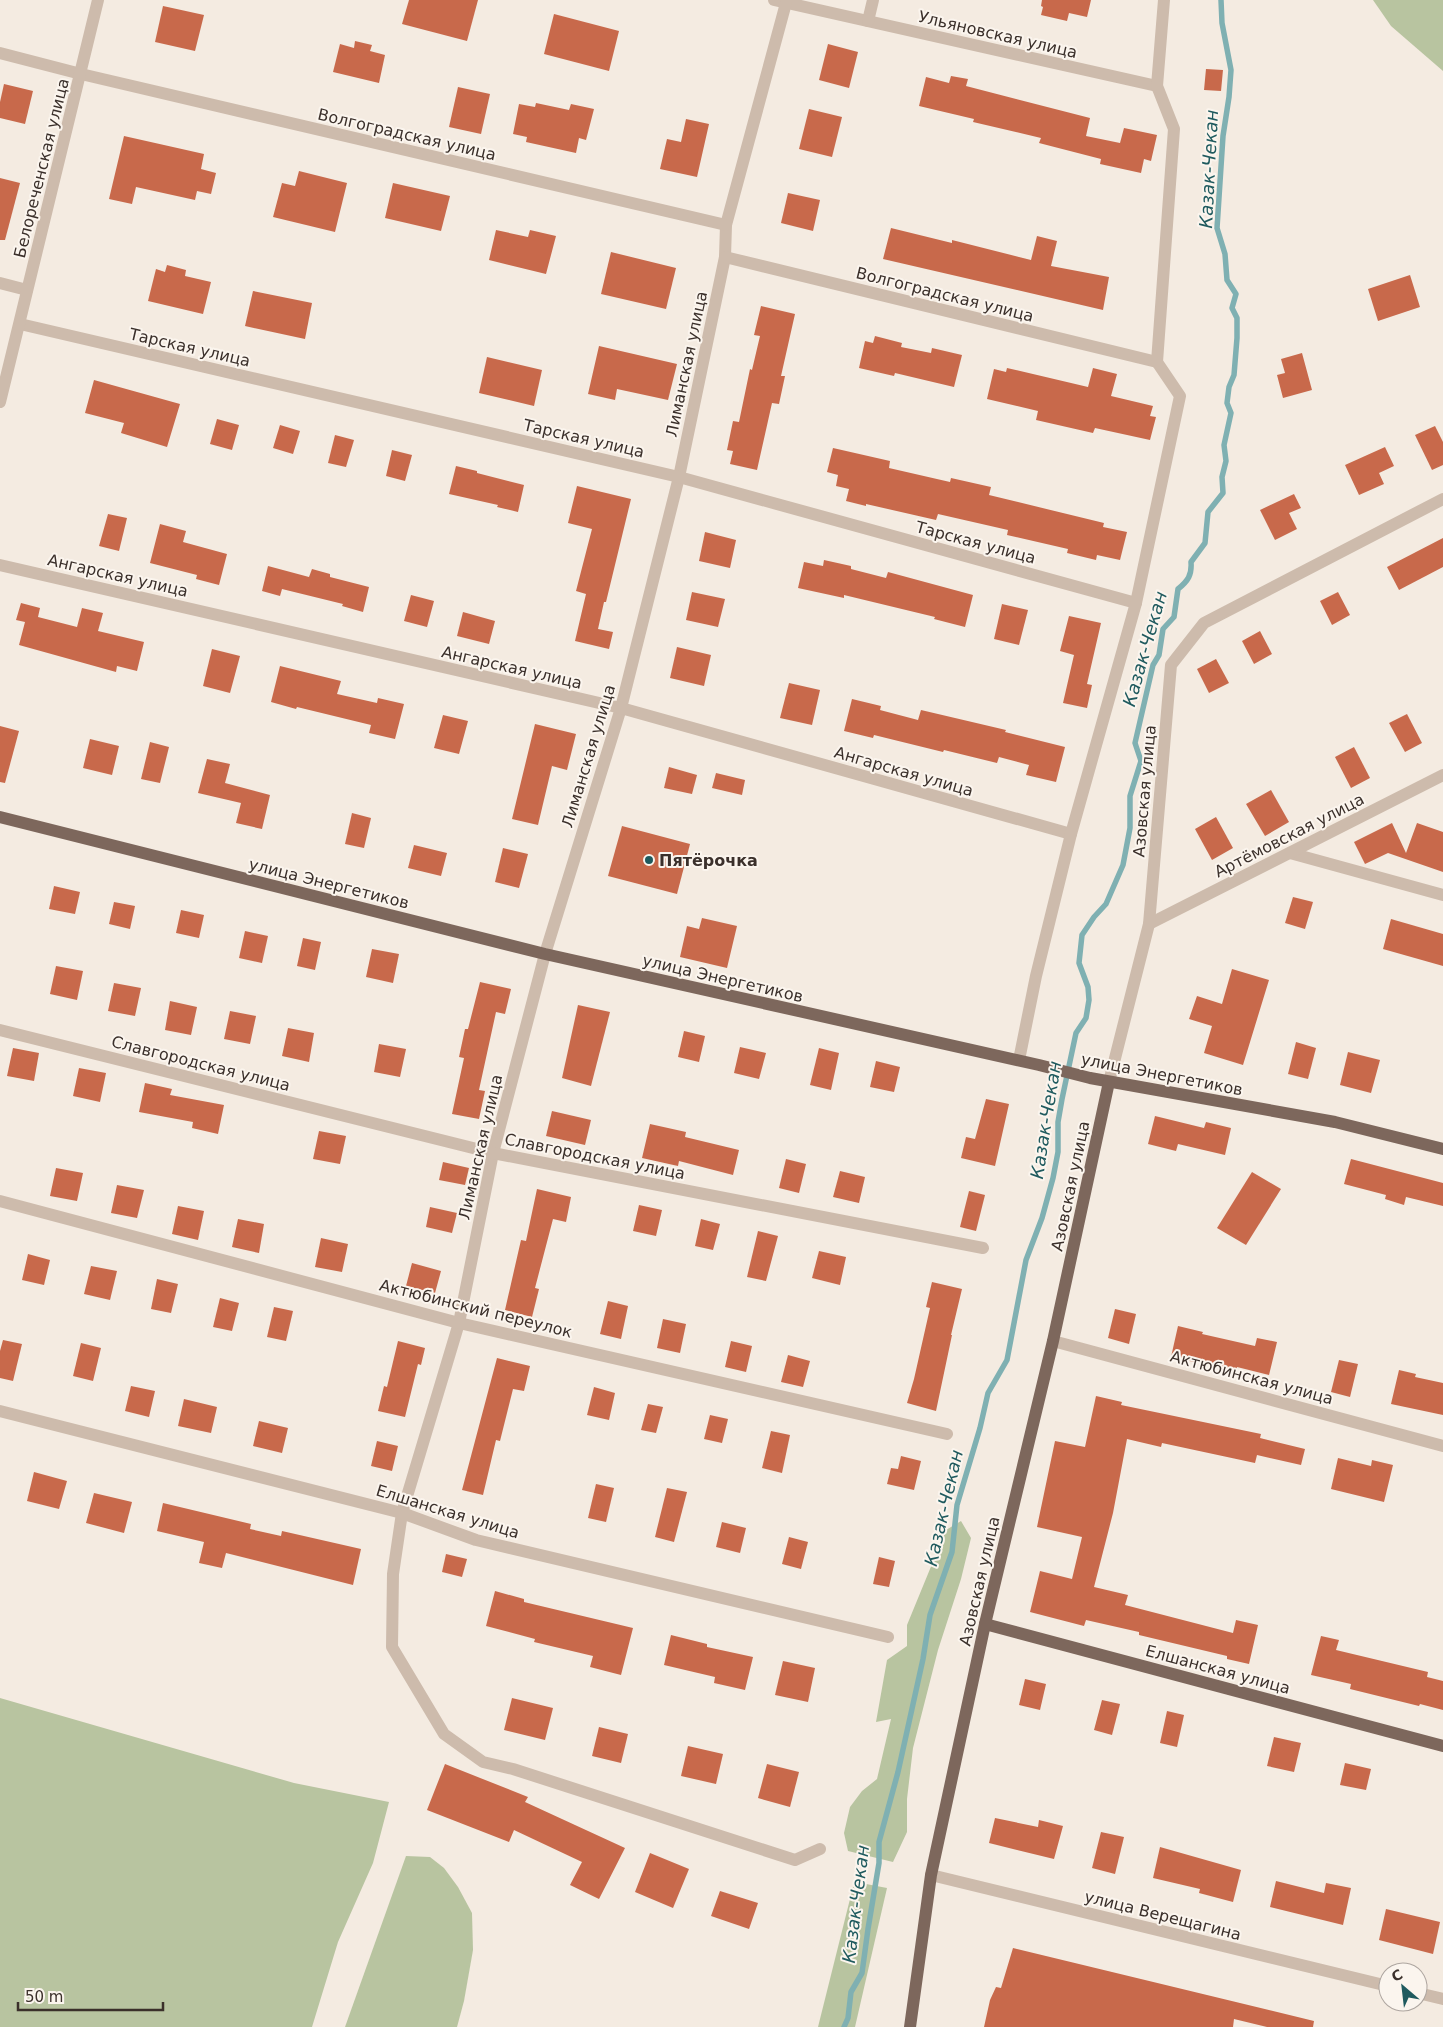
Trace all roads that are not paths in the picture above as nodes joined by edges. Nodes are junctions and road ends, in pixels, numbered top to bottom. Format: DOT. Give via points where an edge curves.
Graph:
graph roads {
  1 [pos="98,0"];
  2 [pos="873,0"];
  3 [pos="1164,0"];
  4 [pos="780,2"];
  5 [pos="868,21"];
  6 [pos="0,53"];
  7 [pos="81,74"];
  8 [pos="1157,86"];
  9 [pos="726,225"];
  10 [pos="725,257"];
  11 [pos="0,283"];
  12 [pos="27,290"];
  13 [pos="20,324"];
  14 [pos="1157,362"];
  15 [pos="0,402"];
  16 [pos="679,477"];
  17 [pos="1443,499"];
  18 [pos="0,564"];
  19 [pos="1136,603"];
  20 [pos="620,708"];
  21 [pos="1443,775"];
  22 [pos="0,817"];
  23 [pos="1070,834"];
  24 [pos="1290,853"];
  25 [pos="1443,895"];
  26 [pos="1149,924"];
  27 [pos="545,954"];
  28 [pos="0,1030"];
  29 [pos="1019,1060"];
  30 [pos="1109,1082"];
  31 [pos="1443,1149"];
  32 [pos="493,1153"];
  33 [pos="0,1201"];
  34 [pos="983,1248"];
  35 [pos="459,1323"];
  36 [pos="1053,1341"];
  37 [pos="0,1411"];
  38 [pos="947,1434"];
  39 [pos="1443,1446"];
  40 [pos="402,1513"];
  41 [pos="985,1624"];
  42 [pos="888,1636"];
  43 [pos="1443,1746"];
  44 [pos="820,1849"];
  45 [pos="931,1875"];
  46 [pos="1378,1984"];
  47 [pos="1428,1995"];
  48 [pos="1443,1999"];
  49 [pos="910,2027"];
  1 -- 7 [label="street, Белореченская улица"];
  2 -- 5 [label="street"];
  3 -- 8 [label="street"];
  4 -- 5 [label="street, Ульяновская улица"];
  4 -- 9 [label="street, Лиманская улица"];
  5 -- 8 [label="street, Ульяновская улица"];
  6 -- 7 [label="street, Волгоградская улица"];
  7 -- 9 [label="street, Волгоградская улица"];
  7 -- 12 [label="street, Белореченская улица"];
  8 -- 14 [label="street" via="1174,129"];
  9 -- 10 [label="street, Лиманская улица"];
  10 -- 14 [label="street, Волгоградская улица"];
  10 -- 16 [label="street, Лиманская улица"];
  11 -- 12 [label="street"];
  12 -- 13 [label="street, Белореченская улица"];
  13 -- 15 [label="street, Белореченская улица"];
  13 -- 16 [label="street, Тарская улица"];
  14 -- 19 [label="street" via="1180,396"];
  16 -- 19 [label="street, Тарская улица"];
  16 -- 20 [label="street, Лиманская улица"];
  17 -- 26 [label="street, Азовская улица" via="1204,622 1171,664"];
  18 -- 20 [label="street, Ангарская улица"];
  19 -- 23 [label="street"];
  20 -- 23 [label="street, Ангарская улица"];
  20 -- 27 [label="street, Лиманская улица"];
  21 -- 24 [label="street, Артёмовская улица"];
  22 -- 27 [label="main road, улица Энергетиков"];
  23 -- 29 [label="street"];
  24 -- 25 [label="street"];
  24 -- 26 [label="street, Артёмовская улица"];
  26 -- 30 [label="street, Азовская улица"];
  27 -- 29 [label="main road, улица Энергетиков"];
  27 -- 32 [label="street, Лиманская улица"];
  28 -- 32 [label="street, Славгородская улица"];
  29 -- 30 [label="main road, улица Энергетиков"];
  30 -- 31 [label="main road, улица Энергетиков" via="1335,1122"];
  30 -- 36 [label="main road, Азовская улица"];
  32 -- 34 [label="street, Славгородская улица"];
  32 -- 35 [label="street, Лиманская улица"];
  33 -- 35 [label="street, Актюбинский переулок"];
  35 -- 38 [label="street, Актюбинский переулок"];
  35 -- 40 [label="street, Лиманская улица"];
  36 -- 39 [label="street, Актюбинская улица"];
  36 -- 41 [label="main road, Азовская улица"];
  37 -- 40 [label="street, Елшанская улица"];
  40 -- 42 [label="street, Елшанская улица" via="476,1540"];
  40 -- 44 [label="street, Лиманская улица" via="392,1574 392,1647 444,1734 483,1762 795,1860"];
  41 -- 43 [label="main road, Елшанская улица"];
  41 -- 45 [label="main road, Азовская улица"];
  45 -- 46 [label="street, улица Верещагина"];
  45 -- 49 [label="main road, Азовская улица"];
  47 -- 48 [label="street"];
}
